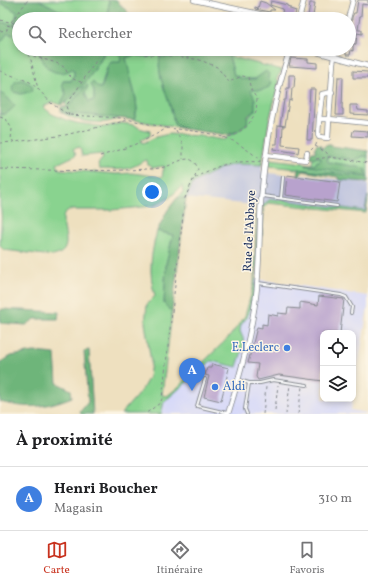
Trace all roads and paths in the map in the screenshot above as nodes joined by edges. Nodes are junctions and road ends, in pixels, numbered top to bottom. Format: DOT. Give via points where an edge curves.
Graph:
graph roads {
  1 [pos="28,0"];
  2 [pos="194,0"];
  3 [pos="304,0"];
  4 [pos="352,0"];
  5 [pos="19,12"];
  6 [pos="251,12"];
  7 [pos="301,12"];
  8 [pos="349,12"];
  9 [pos="0,20"];
  10 [pos="11,22"];
  11 [pos="12,26"];
  12 [pos="0,31"];
  13 [pos="29,56"];
  14 [pos="32,56"];
  15 [pos="99,56"];
  16 [pos="150,56"];
  17 [pos="176,56"];
  18 [pos="176,56"];
  19 [pos="288,56"];
  20 [pos="330,56"];
  21 [pos="334,57"];
  22 [pos="368,66"];
  23 [pos="0,71"];
  24 [pos="82,82"];
  25 [pos="38,89"];
  26 [pos="332,92"];
  27 [pos="69,115"];
  28 [pos="0,117"];
  29 [pos="319,119"];
  30 [pos="330,119"];
  31 [pos="132,120"];
  32 [pos="368,123"];
  33 [pos="167,128"];
  34 [pos="175,129"];
  35 [pos="223,138"];
  36 [pos="319,138"];
  37 [pos="15,142"];
  38 [pos="0,143"];
  39 [pos="314,146"];
  40 [pos="307,153"];
  41 [pos="266,155"];
  42 [pos="100,156"];
  43 [pos="330,157"];
  44 [pos="183,159"];
  45 [pos="316,159"];
  46 [pos="262,162"];
  47 [pos="368,163"];
  48 [pos="0,169"];
  49 [pos="283,177"];
  50 [pos="194,178"];
  51 [pos="261,196"];
  52 [pos="281,198"];
  53 [pos="337,206"];
  54 [pos="258,283"];
  55 [pos="351,312"];
  56 [pos="205,379"];
  57 [pos="237,380"];
  58 [pos="290,382"];
  59 [pos="249,383"];
  60 [pos="278,384"];
  61 [pos="302,384"];
  62 [pos="307,385"];
  63 [pos="266,387"];
  64 [pos="275,410"];
  65 [pos="228,413"];
  66 [pos="145,414"];
  67 [pos="234,414"];
  68 [pos="247,414"];
  69 [pos="262,414"];
  70 [pos="286,414"];
  71 [pos="298,414"];
  1 -- 5 [label="path"];
  2 -- 6 [label="street"];
  3 -- 7 [label="street"];
  4 -- 8 [label="street"];
  9 -- 10 [label="path"];
  11 -- 12 [label="path" via="7,25 7,30"];
  13 -- 25 [label="path"];
  14 -- 24 [label="path" via="56,63 65,68 74,80"];
  15 -- 24 [label="path"];
  16 -- 18 [label="path"];
  17 -- 35 [label="path" via="200,60 217,67 229,82 242,76 248,77 251,90 257,99 256,112 248,125 235,135"];
  19 -- 41 [label="street, Rue de l'Abbaye"];
  20 -- 21 [label="street"];
  21 -- 22 [label="street"];
  21 -- 26 [label="street"];
  23 -- 25 [label="path" via="30,82"];
  24 -- 27 [label="path" via="66,106"];
  25 -- 27 [label="path" via="52,104"];
  26 -- 29 [label="street" via="322,94"];
  26 -- 30 [label="street"];
  27 -- 31 [label="path"];
  28 -- 37 [label="path" via="6,119 12,129 11,140"];
  29 -- 30 [label="street"];
  29 -- 36 [label="street"];
  30 -- 32 [label="street"];
  30 -- 36 [label="street" via="328,138"];
  31 -- 33 [label="path"];
  31 -- 37 [label="path" via="65,135"];
  33 -- 34 [label="path"];
  33 -- 42 [label="path" via="149,139"];
  34 -- 35 [label="path"];
  34 -- 44 [label="path" via="183,145"];
  35 -- 46 [label="path" via="237,142"];
  36 -- 39 [label="path"];
  37 -- 38 [label="path"];
  39 -- 40 [label="path"];
  39 -- 43 [label="path"];
  40 -- 41 [label="street" via="306,160"];
  41 -- 46 [label="street, Rue de l'Abbaye"];
  43 -- 45 [label="path"];
  43 -- 47 [label="path"];
  44 -- 48 [label="path" via="167,166 124,171"];
  44 -- 50 [label="path" via="190,159 196,163 198,170"];
  46 -- 50 [label="path" via="236,161"];
  46 -- 51 [label="street, Rue de l'Abbaye"];
  49 -- 52 [label="lane"];
  50 -- 66 [label="path" via="185,198 162,399"];
  51 -- 52 [label="lane"];
  51 -- 54 [label="street, Rue de l'Abbaye"];
  52 -- 53 [label="lane"];
  54 -- 55 [label="lane" via="341,295 350,302"];
  54 -- 57 [label="street, Rue de l'Abbaye" via="253,318"];
  56 -- 65 [label="lane" via="197,406"];
  57 -- 59 [label="lane"];
  57 -- 65 [label="street, Rue de l'Abbaye"];
  58 -- 59 [label="lane" via="273,380"];
  58 -- 61 [label="lane"];
  58 -- 70 [label="path"];
  59 -- 68 [label="lane" via="245,409"];
  60 -- 64 [label="path"];
  61 -- 62 [label="lane"];
  61 -- 71 [label="path"];
  63 -- 69 [label="path"];
  65 -- 67 [label="lane"];
}
